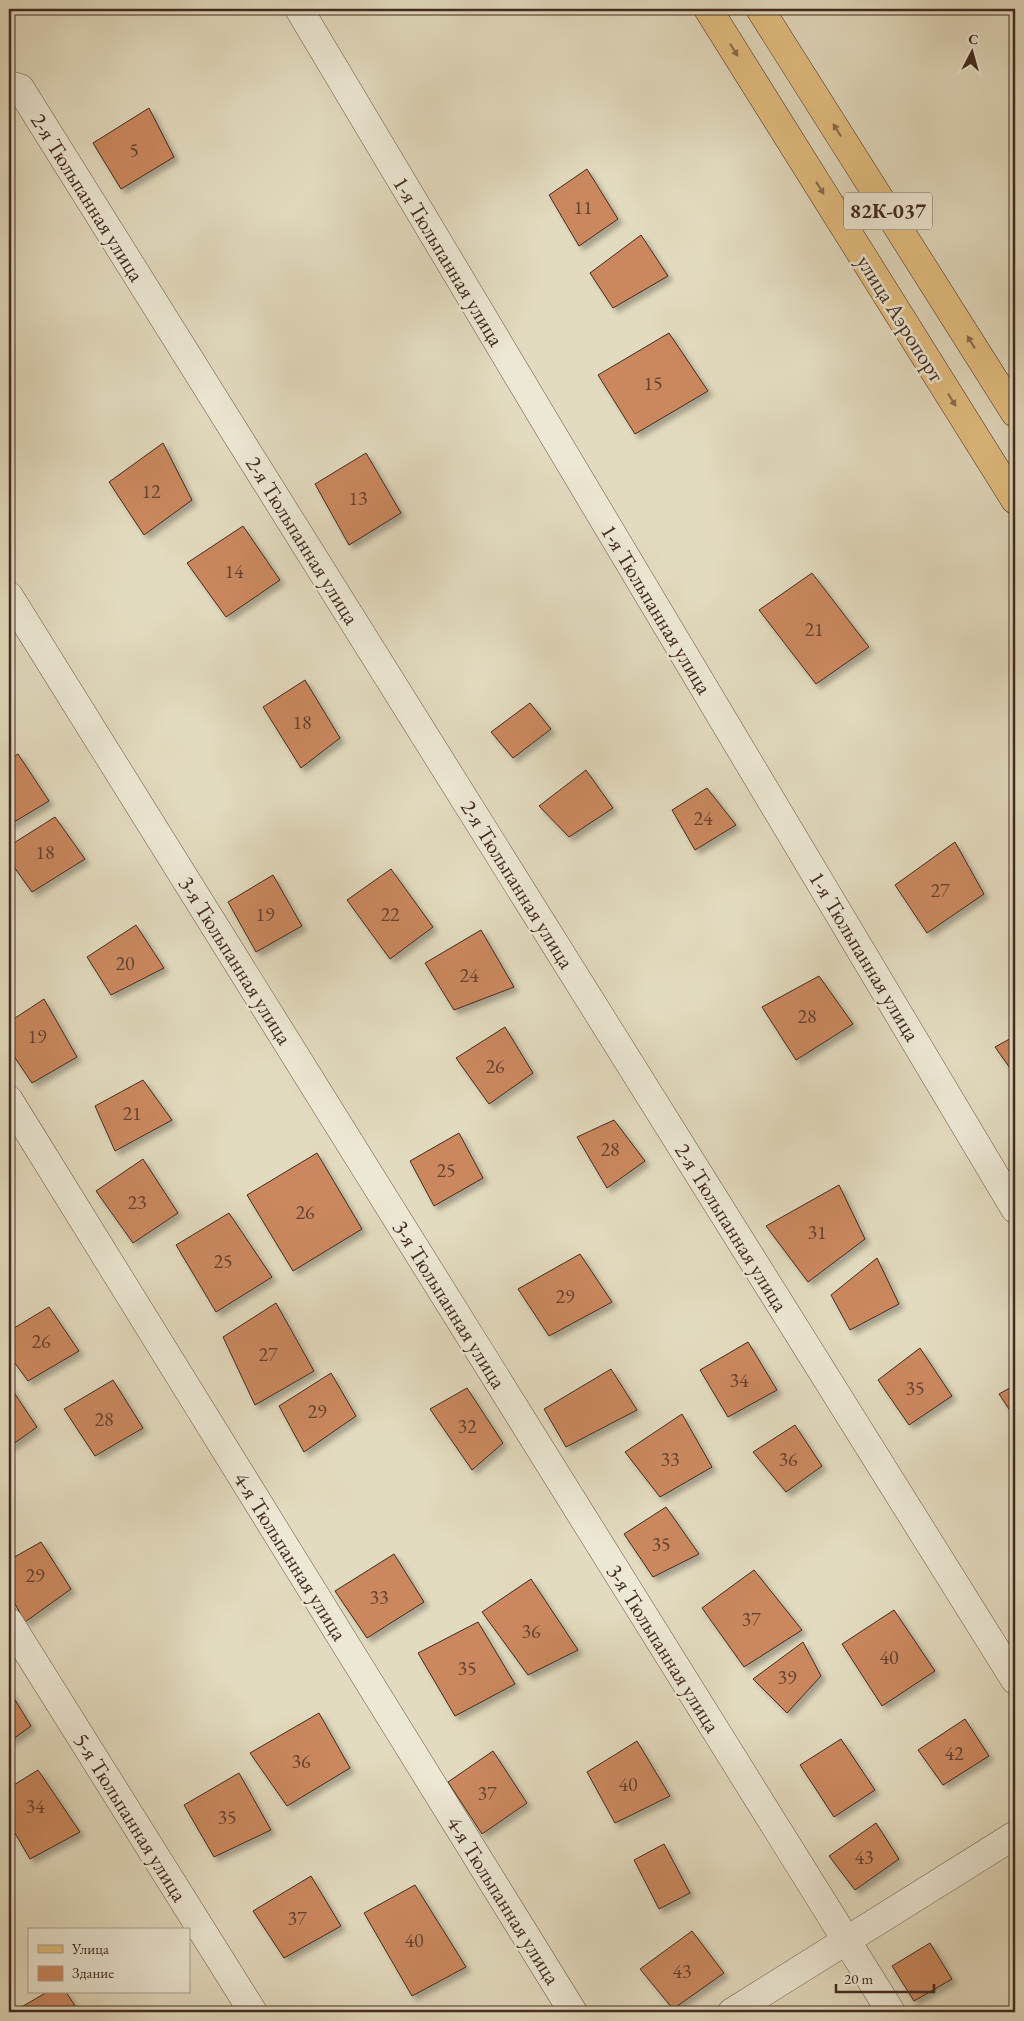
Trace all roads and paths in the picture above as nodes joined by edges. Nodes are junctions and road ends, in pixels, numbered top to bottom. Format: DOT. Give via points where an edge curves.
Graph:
graph roads {
  1 [pos="299,9"];
  2 [pos="708,9"];
  3 [pos="760,9"];
  4 [pos="14,86"];
  5 [pos="1015,413"];
  6 [pos="1015,500"];
  7 [pos="9,596"];
  8 [pos="9,1100"];
  9 [pos="1015,1209"];
  10 [pos="9,1622"];
  11 [pos="1015,1680"];
  12 [pos="1015,1835"];
  13 [pos="846,1940"];
  14 [pos="253,2012"];
  15 [pos="573,2012"];
  16 [pos="732,2012"];
  17 [pos="891,2012"];
  1 -- 9 [label="street, 1-я Тюльпанная улица"];
  2 -- 6 [label="main road, улица Аэропорт, one-way"];
  5 -- 3 [label="main road, улица Аэропорт / 82К-037, one-way"];
  4 -- 11 [label="street, 2-я Тюльпанная улица"];
  7 -- 13 [label="street, 3-я Тюльпанная улица"];
  8 -- 15 [label="street, 4-я Тюльпанная улица"];
  10 -- 14 [label="street, 5-я Тюльпанная улица"];
  12 -- 13 [label="street"];
  13 -- 16 [label="street"];
  13 -- 17 [label="street, 3-я Тюльпанная улица"];
}
